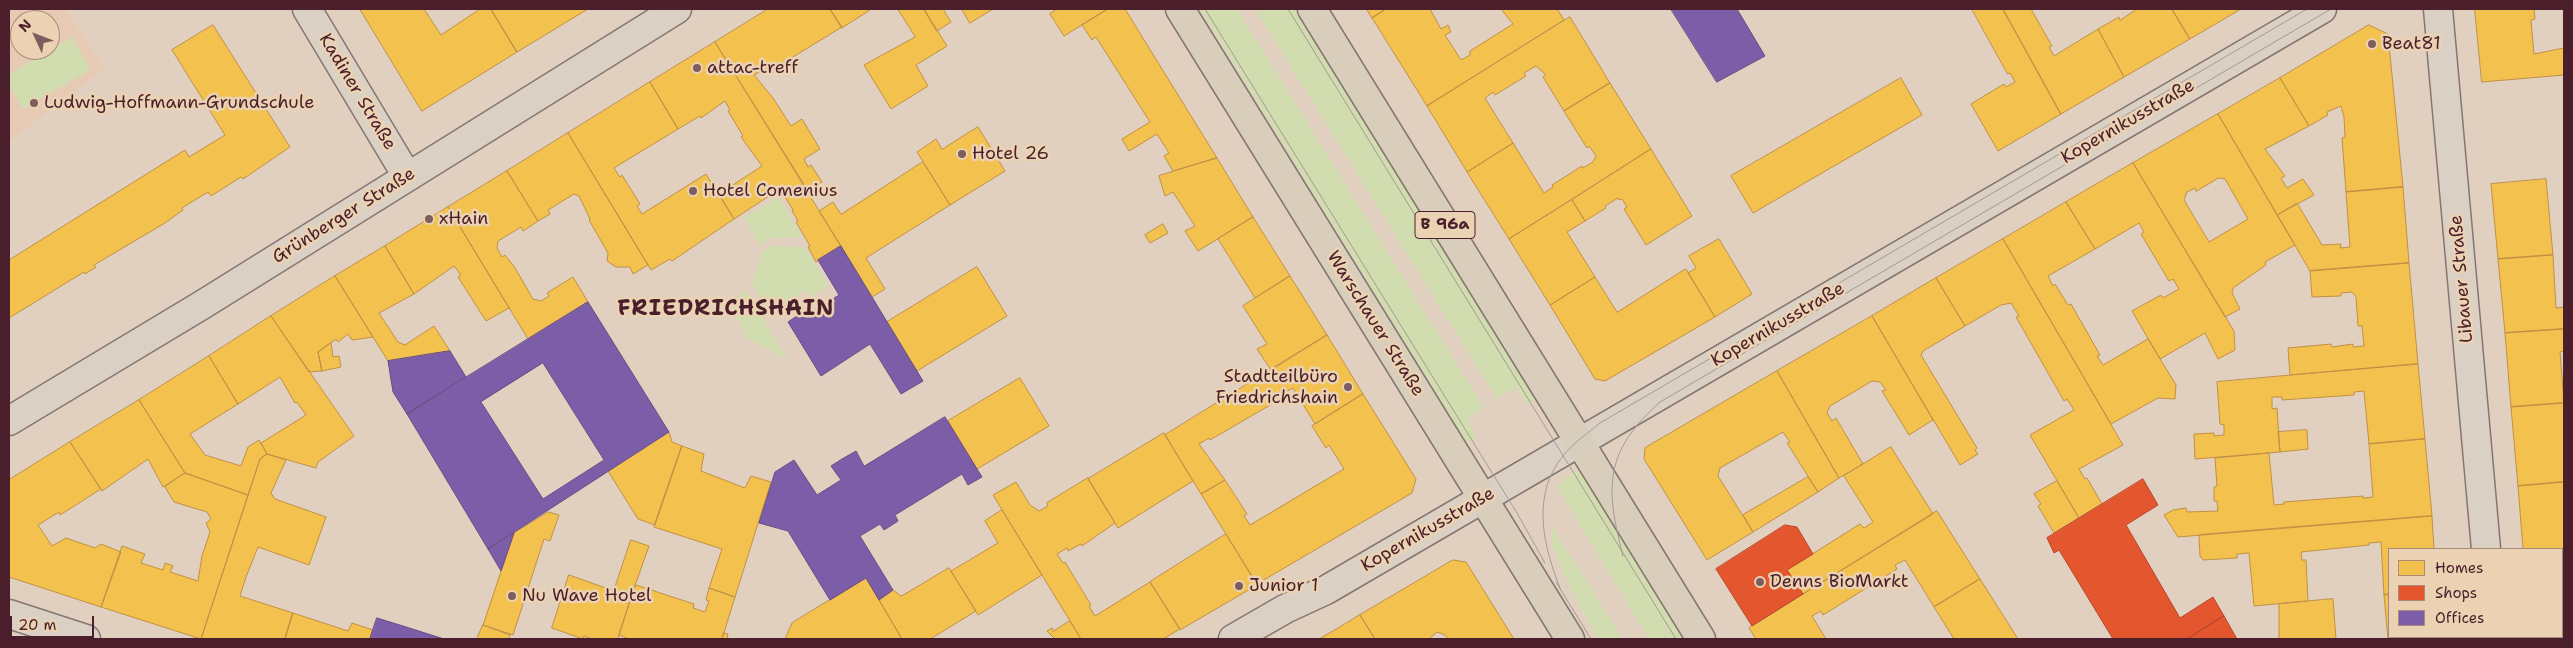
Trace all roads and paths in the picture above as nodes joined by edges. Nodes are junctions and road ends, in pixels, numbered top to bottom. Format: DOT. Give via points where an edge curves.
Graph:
graph roads {
  1 [pos="306,9"];
  2 [pos="677,9"];
  3 [pos="1180,9"];
  4 [pos="1312,9"];
  5 [pos="2322,9"];
  6 [pos="2438,9"];
  7 [pos="408,176"];
  8 [pos="9,422"];
  9 [pos="1578,442"];
  10 [pos="1482,498"];
  11 [pos="2486,548"];
  12 [pos="9,614"];
  13 [pos="86,639"];
  14 [pos="1233,639"];
  15 [pos="1570,639"];
  16 [pos="1701,639"];
  1 -- 7 [label="street, Kadiner Straße"];
  2 -- 7 [label="street, Grünberger Straße"];
  3 -- 10 [label="main road, Warschauer Straße"];
  4 -- 9 [label="main road, B 96a"];
  5 -- 9 [label="street, Kopernikusstraße"];
  6 -- 11 [label="street, Libauer Straße"];
  7 -- 8 [label="street, Grünberger Straße"];
  9 -- 10 [label="street, Kopernikusstraße"];
  9 -- 16 [label="main road, B 96a"];
  10 -- 14 [label="street, Kopernikusstraße" via="1318,594"];
  10 -- 15 [label="main road, Warschauer Straße"];
  12 -- 13 [label="street"];
}
